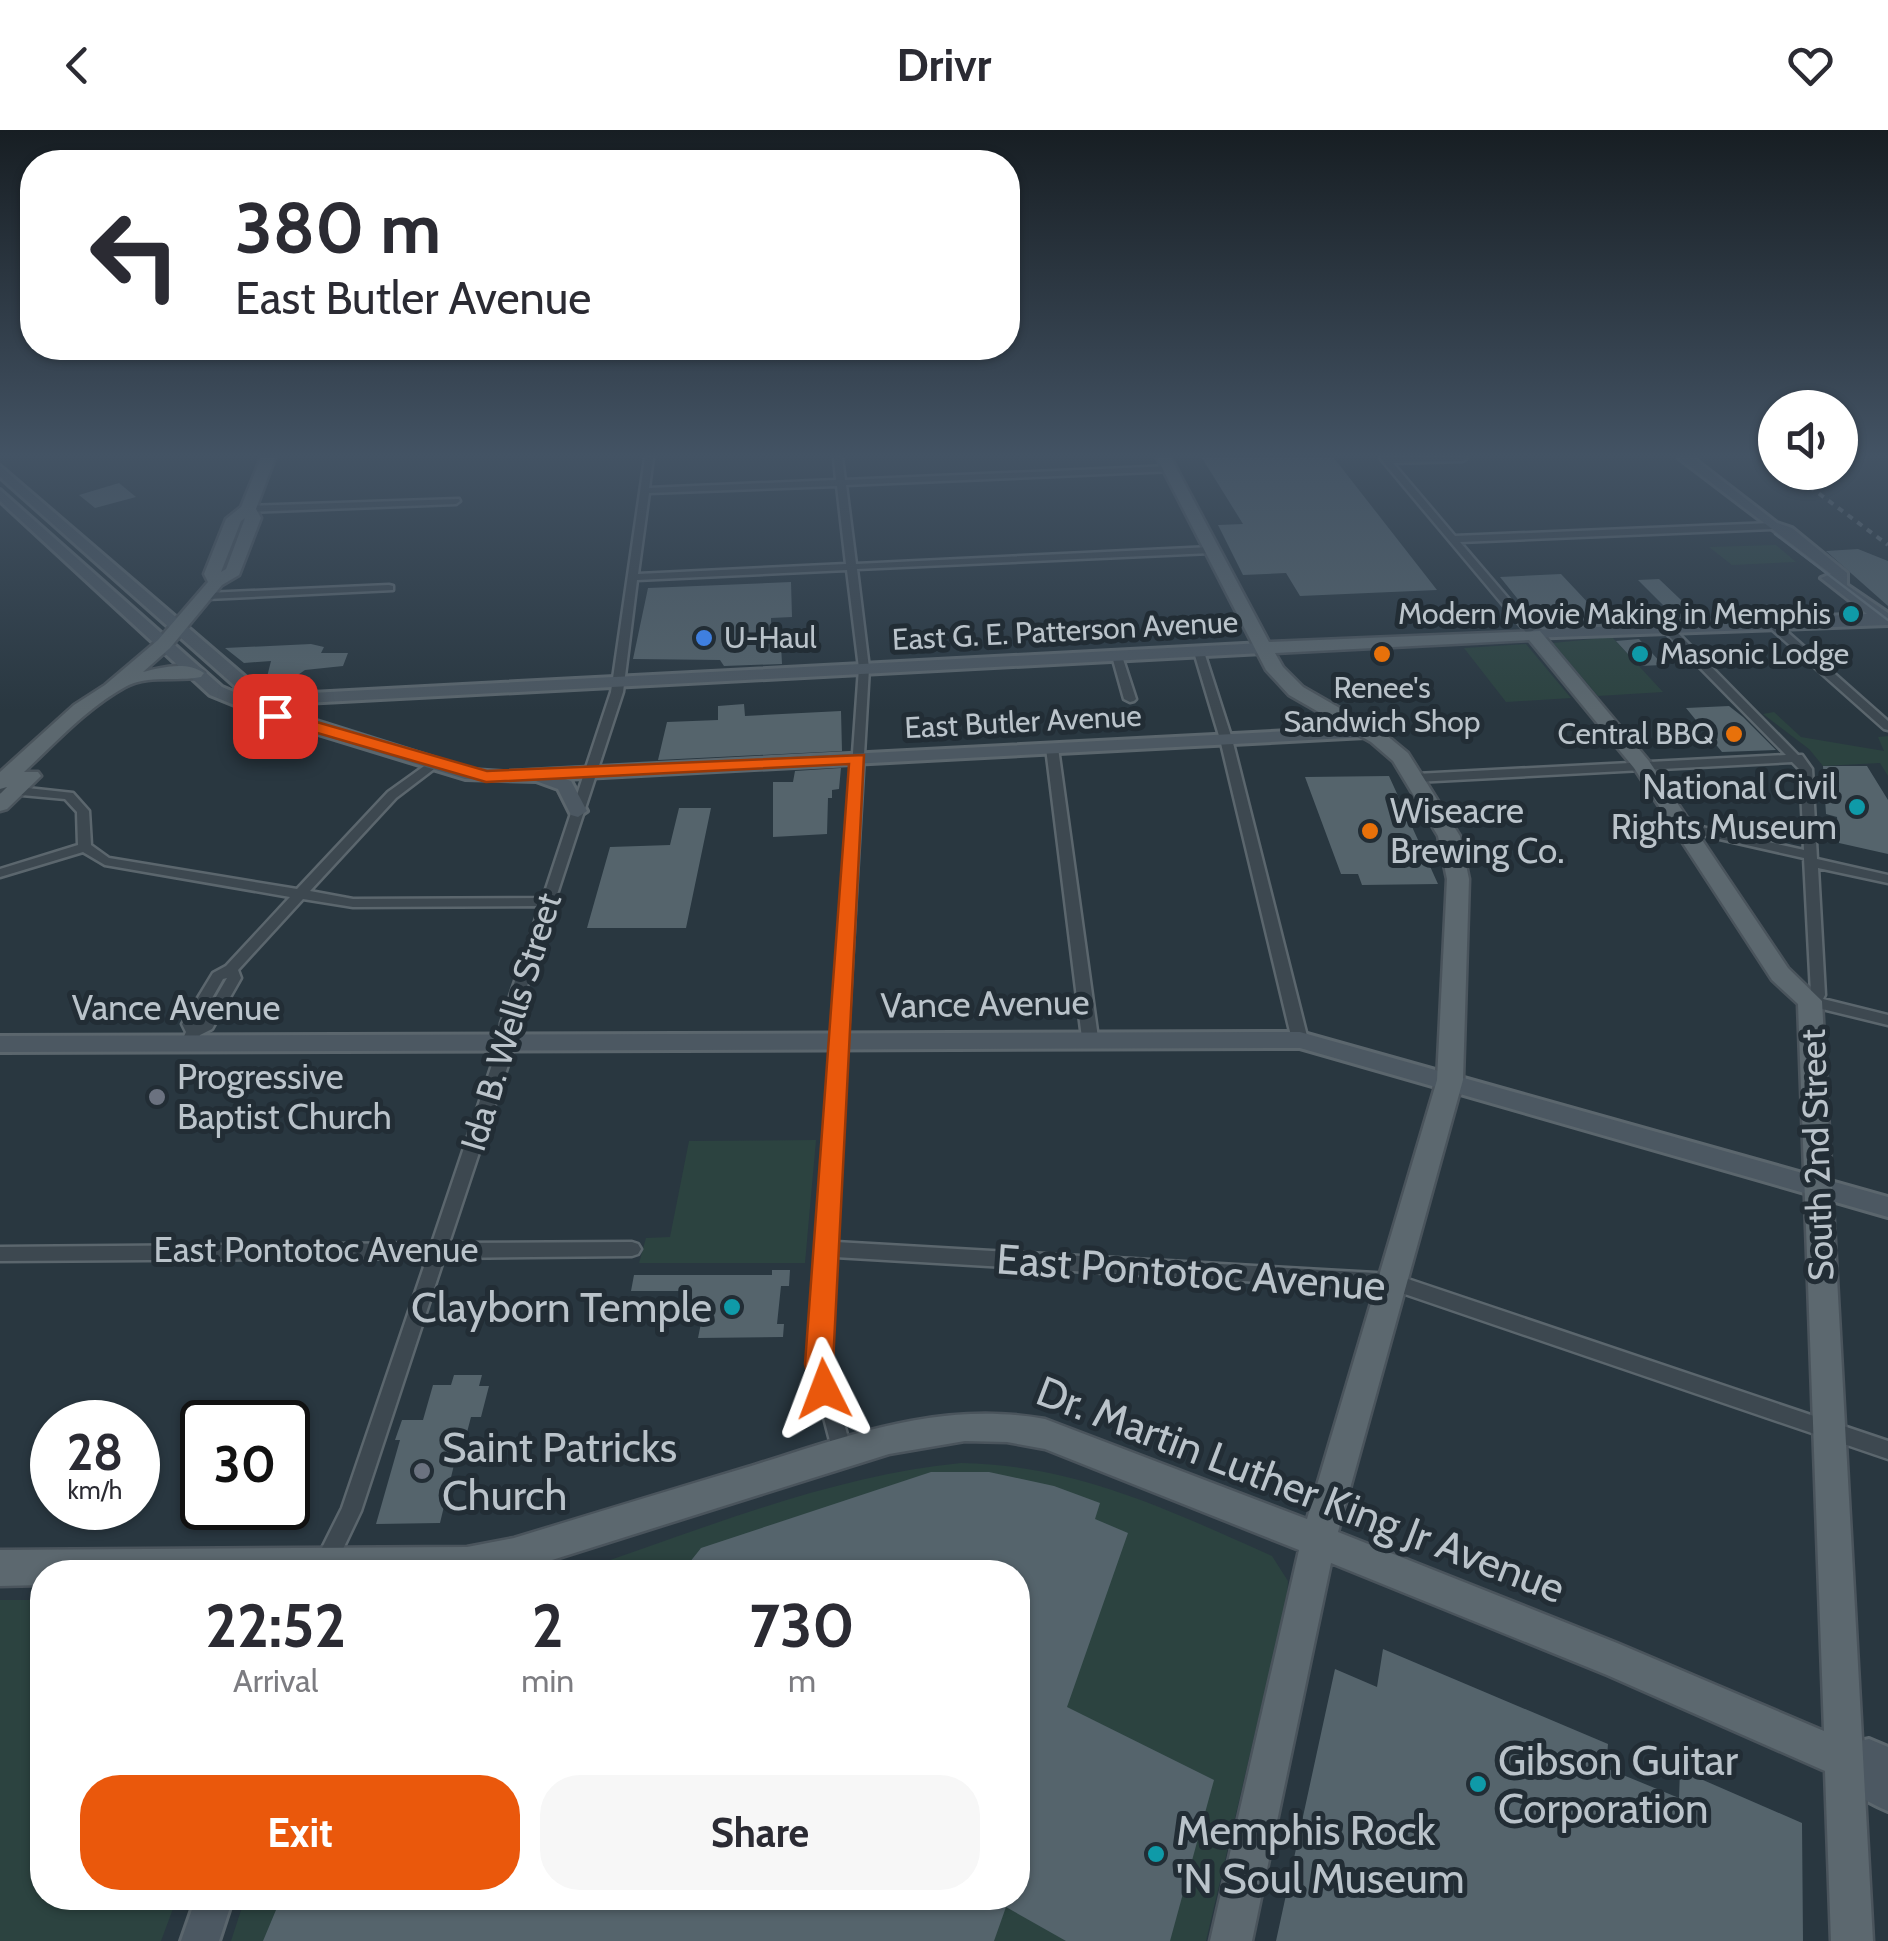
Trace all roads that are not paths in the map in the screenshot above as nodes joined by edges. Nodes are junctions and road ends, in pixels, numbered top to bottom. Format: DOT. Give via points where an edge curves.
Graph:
graph roads {
  1 [pos="52,543"];
  2 [pos="83,543"];
  3 [pos="225,543"];
  4 [pos="637,543"];
  5 [pos="849,543"];
  6 [pos="1207,543"];
  7 [pos="1457,543"];
  8 [pos="1782,543"];
  9 [pos="1211,550"];
  10 [pos="852,566"];
  11 [pos="118,574"];
  12 [pos="631,577"];
  13 [pos="95,582"];
  14 [pos="389,588"];
  15 [pos="212,589"];
  16 [pos="1886,619"];
  17 [pos="1771,623"];
  18 [pos="180,627"];
  19 [pos="1667,628"];
  20 [pos="1534,635"];
  21 [pos="164,644"];
  22 [pos="1263,648"];
  23 [pos="1199,652"];
  24 [pos="1116,656"];
  25 [pos="864,668"];
  26 [pos="196,672"];
  27 [pos="618,681"];
  28 [pos="116,686"];
  29 [pos="1130,699"];
  30 [pos="245,701"];
  31 [pos="1888,727"];
  32 [pos="1366,732"];
  33 [pos="1226,739"];
  34 [pos="1052,748"];
  35 [pos="858,758"];
  36 [pos="1798,758"];
  37 [pos="434,763"];
  38 [pos="1642,766"];
  39 [pos="591,773"];
  40 [pos="536,776"];
  41 [pos="1416,778"];
  42 [pos="5,787"];
  43 [pos="0,805"];
  44 [pos="578,812"];
  45 [pos="1684,827"];
  46 [pos="85,848"];
  47 [pos="1811,859"];
  48 [pos="0,873"];
  49 [pos="1888,879"];
  50 [pos="297,895"];
  51 [pos="547,902"];
  52 [pos="1810,1000"];
  53 [pos="1888,1020"];
  54 [pos="192,1037"];
  55 [pos="1090,1038"];
  56 [pos="1300,1040"];
  57 [pos="508,1041"];
  58 [pos="840,1042"];
  59 [pos="0,1044"];
  60 [pos="1450,1080"];
  61 [pos="1818,1187"];
  62 [pos="1888,1208"];
  63 [pos="632,1249"];
  64 [pos="826,1249"];
  65 [pos="438,1250"];
  66 [pos="0,1254"];
  67 [pos="1393,1282"];
  68 [pos="1829,1430"];
  69 [pos="1888,1450"];
  70 [pos="842,1453"];
  71 [pos="1318,1540"];
  72 [pos="326,1560"];
  73 [pos="488,1560"];
  74 [pos="0,1568"];
  75 [pos="30,1568"];
  76 [pos="1843,1759"];
  77 [pos="1888,1765"];
  78 [pos="1888,1793"];
  79 [pos="211,1910"];
  80 [pos="200,1941"];
  81 [pos="1231,1941"];
  82 [pos="1852,1941"];
  1 -- 13 [label="street, East Butler Avenue"];
  2 -- 11 [label="street"];
  3 -- 15 [label="main road"];
  4 -- 12 [label="street, Ida B. Wells Street"];
  5 -- 10 [label="street"];
  6 -- 9 [label="main road"];
  7 -- 20 [label="street, South 2nd Street"];
  8 -- 16 [label="street"];
  9 -- 10 [label="street"];
  9 -- 22 [label="main road"];
  10 -- 12 [label="street"];
  10 -- 25 [label="street"];
  11 -- 13 [label="street"];
  11 -- 18 [label="street"];
  12 -- 27 [label="street, Ida B. Wells Street"];
  13 -- 21 [label="street, East Butler Avenue"];
  14 -- 15 [label="street"];
  15 -- 18 [label="main road"];
  16 -- 17 [label="street, East G. E. Patterson Avenue"];
  17 -- 19 [label="street, East G. E. Patterson Avenue"];
  17 -- 31 [label="street"];
  18 -- 21 [label="main road"];
  18 -- 30 [label="street" via="243,684"];
  19 -- 20 [label="street, East G. E. Patterson Avenue"];
  19 -- 36 [label="street"];
  20 -- 22 [label="main road, East G. E. Patterson Avenue"];
  20 -- 38 [label="main road, South 2nd Street"];
  21 -- 26 [label="street, East Butler Avenue"];
  21 -- 28 [label="main road"];
  22 -- 23 [label="street, East G. E. Patterson Avenue"];
  22 -- 32 [label="main road" via="1296,690"];
  23 -- 24 [label="street, East G. E. Patterson Avenue"];
  23 -- 33 [label="street"];
  24 -- 25 [label="street, East G. E. Patterson Avenue"];
  24 -- 29 [label="street"];
  25 -- 27 [label="street, East G. E. Patterson Avenue"];
  25 -- 35 [label="street"];
  26 -- 28 [label="main road" via="172,670"];
  26 -- 30 [label="street, East Butler Avenue" via="216,692"];
  27 -- 30 [label="street, East G. E. Patterson Avenue"];
  27 -- 39 [label="street, Ida B. Wells Street"];
  28 -- 42 [label="main road" via="95,717"];
  30 -- 37 [label="street, East Butler Avenue"];
  32 -- 33 [label="street, East Butler Avenue"];
  32 -- 41 [label="main road" via="1390,746"];
  33 -- 34 [label="street, East Butler Avenue"];
  33 -- 56 [label="street"];
  34 -- 35 [label="street, East Butler Avenue"];
  34 -- 55 [label="street"];
  35 -- 39 [label="street, East Butler Avenue"];
  35 -- 58 [label="street"];
  36 -- 38 [label="street"];
  36 -- 47 [label="street" via="1808,780"];
  37 -- 40 [label="street, East Butler Avenue" via="503,778"];
  37 -- 50 [label="street" via="392,796"];
  38 -- 41 [label="street"];
  38 -- 45 [label="main road, South 2nd Street"];
  39 -- 40 [label="street, East Butler Avenue"];
  39 -- 44 [label="street, Ida B. Wells Street"];
  40 -- 44 [label="street" via="565,786"];
  41 -- 60 [label="main road" via="1456,859"];
  42 -- 43 [label="main road"];
  42 -- 46 [label="street" via="78,802"];
  44 -- 51 [label="street, Ida B. Wells Street"];
  45 -- 47 [label="street"];
  45 -- 52 [label="main road, South 2nd Street" via="1780,974"];
  46 -- 48 [label="street"];
  46 -- 50 [label="street" via="105,860"];
  47 -- 49 [label="street"];
  47 -- 52 [label="street" via="1818,995"];
  50 -- 51 [label="street" via="384,904"];
  50 -- 54 [label="street" via="230,968 234,978"];
  51 -- 57 [label="street, Ida B. Wells Street"];
  52 -- 53 [label="street"];
  52 -- 61 [label="main road, South 2nd Street"];
  54 -- 57 [label="street, Vance Avenue"];
  54 -- 59 [label="street, Vance Avenue"];
  55 -- 56 [label="street, Vance Avenue"];
  55 -- 58 [label="street, Vance Avenue"];
  56 -- 60 [label="street, Vance Avenue"];
  57 -- 58 [label="street, Vance Avenue"];
  57 -- 65 [label="street, Ida B. Wells Street"];
  58 -- 64 [label="street"];
  60 -- 61 [label="street, Vance Avenue"];
  60 -- 67 [label="main road"];
  61 -- 62 [label="street, Vance Avenue"];
  61 -- 68 [label="main road, South 2nd Street"];
  63 -- 65 [label="street, East Pontotoc Avenue"];
  64 -- 67 [label="street, East Pontotoc Avenue"];
  64 -- 70 [label="street" via="819,1364"];
  65 -- 66 [label="street, East Pontotoc Avenue"];
  65 -- 72 [label="street, Ida B. Wells Street" via="351,1511"];
  67 -- 68 [label="street, East Pontotoc Avenue"];
  67 -- 71 [label="main road"];
  68 -- 69 [label="street, East Pontotoc Avenue"];
  68 -- 76 [label="main road, South 2nd Street"];
  70 -- 71 [label="main road, Dr. Martin Luther King Jr Avenue" via="965,1426 1026,1430"];
  70 -- 73 [label="main road, Dr. Martin Luther King Jr Avenue"];
  71 -- 76 [label="main road, Dr. Martin Luther King Jr Avenue"];
  71 -- 81 [label="main road"];
  74 -- 75 [label="main road, Dr. Martin Luther King Jr Avenue"];
  76 -- 77 [label="street, Dr. Martin Luther King Jr Avenue" via="1869,1756"];
  76 -- 78 [label="street, Dr. Martin Luther King Jr Avenue"];
  76 -- 82 [label="main road, South 2nd Street"];
  79 -- 80 [label="street"];
}
